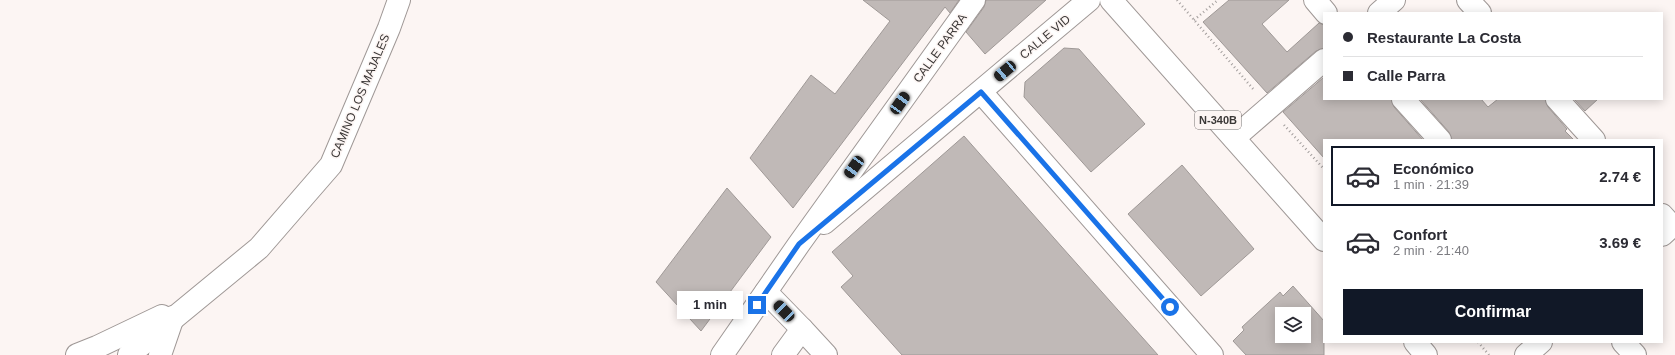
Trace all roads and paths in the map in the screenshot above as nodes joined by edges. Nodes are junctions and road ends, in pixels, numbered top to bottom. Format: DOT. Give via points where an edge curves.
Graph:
graph roads {
  1 [pos="399,0"];
  2 [pos="974,0"];
  3 [pos="1089,0"];
  4 [pos="1111,0"];
  5 [pos="1177,0"];
  6 [pos="1218,0"];
  7 [pos="1314,0"];
  8 [pos="1394,0"];
  9 [pos="1468,0"];
  10 [pos="1325,12"];
  11 [pos="1380,12"];
  12 [pos="1479,12"];
  13 [pos="1194,20"];
  14 [pos="1323,61"];
  15 [pos="981,92"];
  16 [pos="1404,100"];
  17 [pos="1558,100"];
  18 [pos="1269,108"];
  19 [pos="1234,138"];
  20 [pos="1439,139"];
  21 [pos="1593,139"];
  22 [pos="1323,168"];
  23 [pos="1323,239"];
  24 [pos="799,244"];
  25 [pos="766,292"];
  26 [pos="192,302"];
  27 [pos="173,317"];
  28 [pos="802,329"];
  29 [pos="1416,343"];
  30 [pos="1479,343"];
  31 [pos="1540,343"];
  32 [pos="1624,343"];
  33 [pos="77,355"];
  34 [pos="128,355"];
  35 [pos="160,355"];
  36 [pos="722,355"];
  37 [pos="783,355"];
  38 [pos="826,355"];
  39 [pos="1212,355"];
  40 [pos="1426,355"];
  41 [pos="1489,355"];
  42 [pos="1526,355"];
  43 [pos="1635,355"];
  1 -- 26 [label="street, CAMINO LOS MAJALES" via="331,165 259,248"];
  2 -- 24 [label="street, CALLE PARRA"];
  3 -- 15 [label="street, CALLE VID"];
  4 -- 19 [label="street, N-340B"];
  5 -- 13 [label="path"];
  6 -- 13 [label="path"];
  7 -- 10 [label="street"];
  8 -- 11 [label="street"];
  9 -- 12 [label="street"];
  13 -- 18 [label="path"];
  14 -- 18 [label="street"];
  15 -- 24 [label="street, CALLE VID"];
  15 -- 39 [label="street"];
  16 -- 20 [label="street"];
  17 -- 21 [label="street"];
  18 -- 19 [label="street"];
  18 -- 22 [label="path"];
  19 -- 23 [label="street, N-340B"];
  24 -- 25 [label="street, CALLE PARRA"];
  25 -- 28 [label="street"];
  25 -- 36 [label="street, CALLE PARRA"];
  26 -- 27 [label="street, CAMINO LOS MAJALES"];
  26 -- 33 [label="street, CAMINO LOS MAJALES" via="97,348"];
  27 -- 34 [label="street, CAMINO LOS MAJALES"];
  27 -- 35 [label="street"];
  28 -- 37 [label="street"];
  28 -- 38 [label="street"];
  29 -- 40 [label="street"];
  30 -- 41 [label="path"];
  31 -- 42 [label="street"];
  32 -- 43 [label="street"];
}
